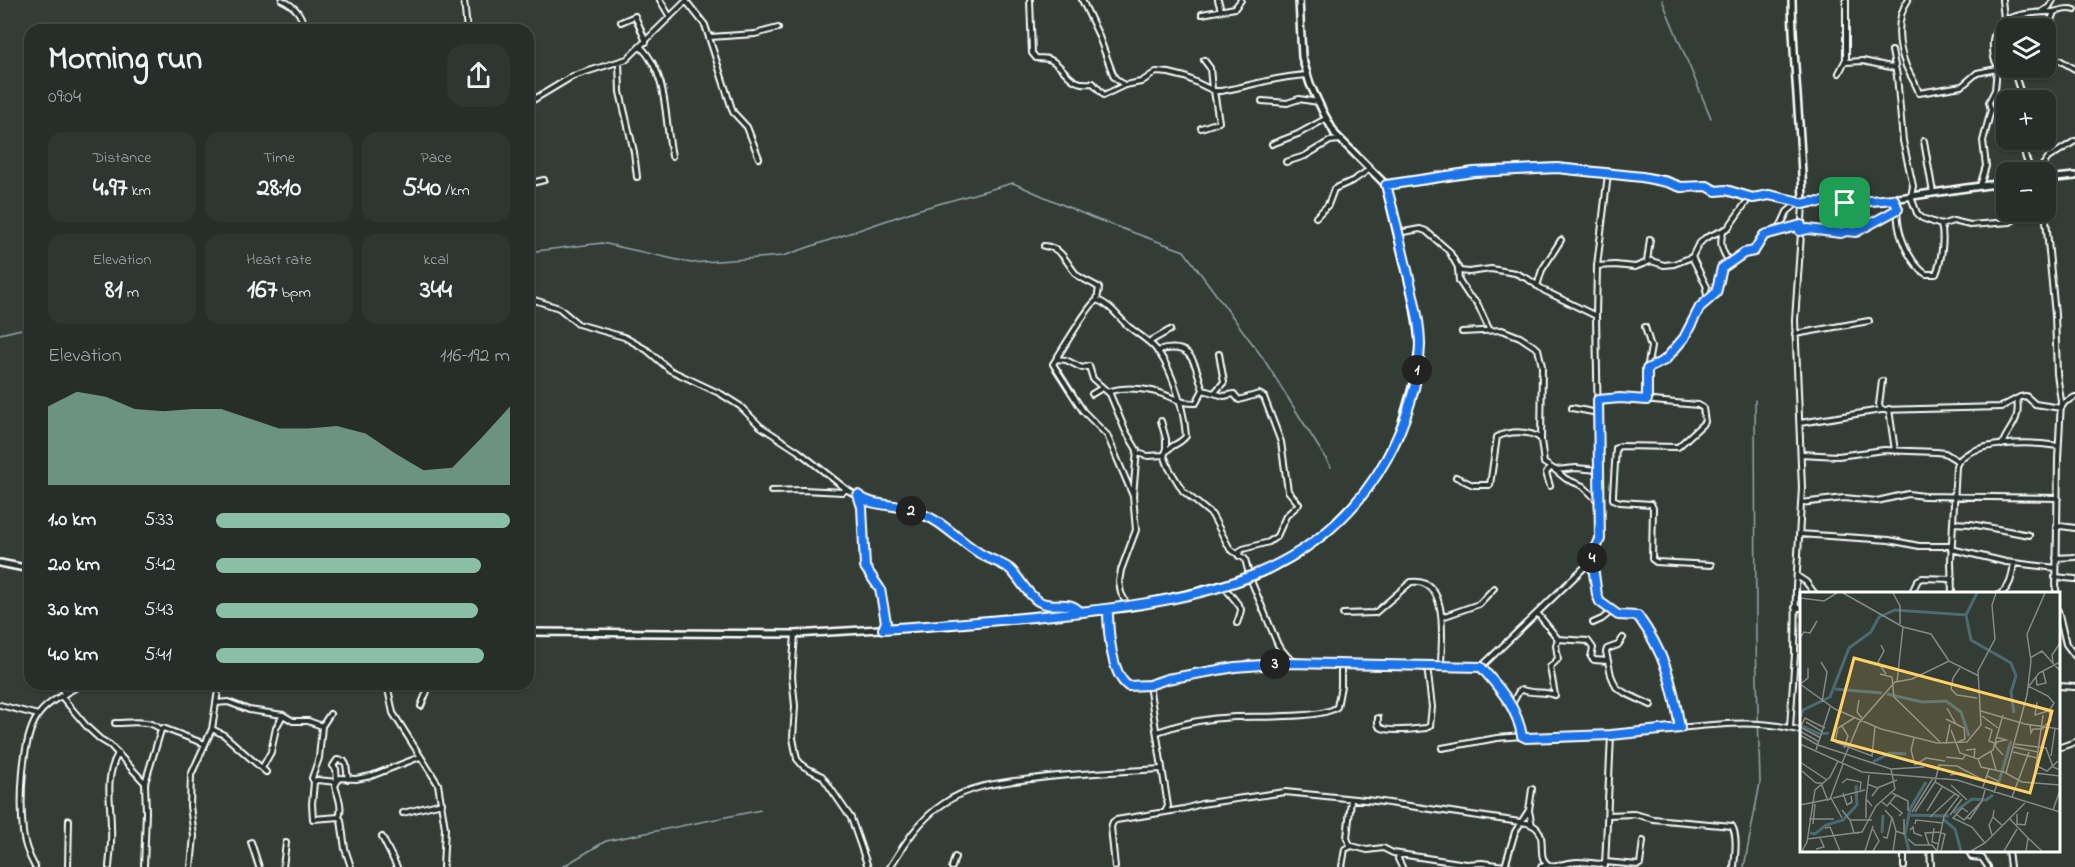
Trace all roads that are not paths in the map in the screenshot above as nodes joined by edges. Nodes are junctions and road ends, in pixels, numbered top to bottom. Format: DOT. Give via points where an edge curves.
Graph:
graph roads {
  1 [pos="282,0"];
  2 [pos="464,0"];
  3 [pos="660,0"];
  4 [pos="1030,0"];
  5 [pos="1082,0"];
  6 [pos="1218,0"];
  7 [pos="1241,0"];
  8 [pos="1299,0"];
  9 [pos="1792,0"];
  10 [pos="1846,0"];
  11 [pos="1908,0"];
  12 [pos="2002,0"];
  13 [pos="2053,0"];
  14 [pos="687,1"];
  15 [pos="2075,10"];
  16 [pos="1221,11"];
  17 [pos="2043,11"];
  18 [pos="2053,12"];
  19 [pos="1202,14"];
  20 [pos="670,17"];
  21 [pos="2004,18"];
  22 [pos="2011,18"];
  23 [pos="621,22"];
  24 [pos="304,24"];
  25 [pos="466,24"];
  26 [pos="778,28"];
  27 [pos="1996,31"];
  28 [pos="710,37"];
  29 [pos="646,42"];
  30 [pos="641,46"];
  31 [pos="1892,51"];
  32 [pos="1204,60"];
  33 [pos="619,62"];
  34 [pos="1846,62"];
  35 [pos="1996,62"];
  36 [pos="1895,68"];
  37 [pos="1996,68"];
  38 [pos="2075,69"];
  39 [pos="1839,73"];
  40 [pos="1308,75"];
  41 [pos="1997,78"];
  42 [pos="1125,85"];
  43 [pos="1213,90"];
  44 [pos="534,99"];
  45 [pos="1262,101"];
  46 [pos="1318,102"];
  47 [pos="1327,118"];
  48 [pos="1201,128"];
  49 [pos="1341,140"];
  50 [pos="1924,141"];
  51 [pos="2075,141"];
  52 [pos="1272,144"];
  53 [pos="672,156"];
  54 [pos="759,158"];
  55 [pos="1286,162"];
  56 [pos="2045,162"];
  57 [pos="1370,168"];
  58 [pos="1608,174"];
  59 [pos="2075,176"];
  60 [pos="637,177"];
  61 [pos="2056,178"];
  62 [pos="544,180"];
  63 [pos="534,182"];
  64 [pos="1857,182"];
  65 [pos="1996,184"];
  66 [pos="1386,185"];
  67 [pos="1980,186"];
  68 [pos="1858,190"];
  69 [pos="1933,194"];
  70 [pos="1750,197"];
  71 [pos="1911,197"];
  72 [pos="1894,199"];
  73 [pos="1796,201"];
  74 [pos="1866,202"];
  75 [pos="1845,203"];
  76 [pos="1803,204"];
  77 [pos="1898,209"];
  78 [pos="1316,217"];
  79 [pos="2010,222"];
  80 [pos="2046,222"];
  81 [pos="1801,225"];
  82 [pos="1941,225"];
  83 [pos="1723,231"];
  84 [pos="1800,231"];
  85 [pos="1778,232"];
  86 [pos="1398,233"];
  87 [pos="1650,239"];
  88 [pos="1561,240"];
  89 [pos="1044,246"];
  90 [pos="1692,257"];
  91 [pos="1647,262"];
  92 [pos="1729,262"];
  93 [pos="1597,266"];
  94 [pos="1458,269"];
  95 [pos="1537,285"];
  96 [pos="1097,300"];
  97 [pos="534,301"];
  98 [pos="1708,301"];
  99 [pos="1596,316"];
  100 [pos="1869,321"];
  101 [pos="1645,327"];
  102 [pos="1170,330"];
  103 [pos="1489,330"];
  104 [pos="1462,333"];
  105 [pos="1795,334"];
  106 [pos="1149,342"];
  107 [pos="1157,351"];
  108 [pos="1219,354"];
  109 [pos="1056,359"];
  110 [pos="1647,369"];
  111 [pos="1882,381"];
  112 [pos="1102,388"];
  113 [pos="1203,390"];
  114 [pos="1214,393"];
  115 [pos="1092,394"];
  116 [pos="1110,394"];
  117 [pos="2075,397"];
  118 [pos="2017,399"];
  119 [pos="1598,400"];
  120 [pos="1647,400"];
  121 [pos="1180,403"];
  122 [pos="1572,408"];
  123 [pos="2061,408"];
  124 [pos="1889,409"];
  125 [pos="1881,410"];
  126 [pos="1598,413"];
  127 [pos="1161,421"];
  128 [pos="1800,423"];
  129 [pos="1541,440"];
  130 [pos="2002,445"];
  131 [pos="2058,446"];
  132 [pos="1895,451"];
  133 [pos="1137,453"];
  134 [pos="1165,453"];
  135 [pos="1802,454"];
  136 [pos="1958,460"];
  137 [pos="1550,468"];
  138 [pos="1555,470"];
  139 [pos="1599,470"];
  140 [pos="1456,477"];
  141 [pos="1550,486"];
  142 [pos="846,489"];
  143 [pos="771,491"];
  144 [pos="858,495"];
  145 [pos="1133,496"];
  146 [pos="1955,496"];
  147 [pos="2058,498"];
  148 [pos="1802,502"];
  149 [pos="1599,503"];
  150 [pos="1953,523"];
  151 [pos="2056,528"];
  152 [pos="2075,528"];
  153 [pos="1799,534"];
  154 [pos="2029,535"];
  155 [pos="1951,548"];
  156 [pos="1239,556"];
  157 [pos="2075,557"];
  158 [pos="2056,558"];
  159 [pos="1590,562"];
  160 [pos="0,563"];
  161 [pos="2014,563"];
  162 [pos="1711,565"];
  163 [pos="24,568"];
  164 [pos="2056,568"];
  165 [pos="1797,576"];
  166 [pos="2055,577"];
  167 [pos="1250,578"];
  168 [pos="1952,579"];
  169 [pos="2075,579"];
  170 [pos="1223,585"];
  171 [pos="1494,588"];
  172 [pos="1814,592"];
  173 [pos="1912,592"];
  174 [pos="1952,592"];
  175 [pos="2002,592"];
  176 [pos="2056,592"];
  177 [pos="1128,607"];
  178 [pos="1796,608"];
  179 [pos="1800,608"];
  180 [pos="1108,609"];
  181 [pos="1612,611"];
  182 [pos="1080,612"];
  183 [pos="1343,614"];
  184 [pos="1538,614"];
  185 [pos="1442,617"];
  186 [pos="2060,619"];
  187 [pos="1237,623"];
  188 [pos="1593,623"];
  189 [pos="883,629"];
  190 [pos="534,632"];
  191 [pos="795,634"];
  192 [pos="1623,638"];
  193 [pos="1558,639"];
  194 [pos="2066,644"];
  195 [pos="2060,645"];
  196 [pos="2075,656"];
  197 [pos="1608,661"];
  198 [pos="1306,664"];
  199 [pos="1341,664"];
  200 [pos="1427,666"];
  201 [pos="1441,666"];
  202 [pos="1481,667"];
  203 [pos="1149,685"];
  204 [pos="2060,686"];
  205 [pos="2075,687"];
  206 [pos="61,690"];
  207 [pos="72,690"];
  208 [pos="218,690"];
  209 [pos="388,690"];
  210 [pos="428,690"];
  211 [pos="63,695"];
  212 [pos="216,703"];
  213 [pos="0,705"];
  214 [pos="1512,705"];
  215 [pos="1652,705"];
  216 [pos="421,706"];
  217 [pos="330,714"];
  218 [pos="38,715"];
  219 [pos="283,715"];
  220 [pos="1377,718"];
  221 [pos="115,723"];
  222 [pos="322,726"];
  223 [pos="1680,728"];
  224 [pos="1790,728"];
  225 [pos="212,729"];
  226 [pos="161,730"];
  227 [pos="1800,730"];
  228 [pos="1157,732"];
  229 [pos="1611,735"];
  230 [pos="1522,736"];
  231 [pos="2075,742"];
  232 [pos="205,744"];
  233 [pos="2060,747"];
  234 [pos="1442,748"];
  235 [pos="118,753"];
  236 [pos="420,757"];
  237 [pos="1162,769"];
  238 [pos="348,779"];
  239 [pos="314,782"];
  240 [pos="337,782"];
  241 [pos="145,783"];
  242 [pos="1532,789"];
  243 [pos="1352,800"];
  244 [pos="442,803"];
  245 [pos="1168,806"];
  246 [pos="1174,810"];
  247 [pos="1529,810"];
  248 [pos="1165,812"];
  249 [pos="403,813"];
  250 [pos="1608,815"];
  251 [pos="339,817"];
  252 [pos="69,820"];
  253 [pos="1521,823"];
  254 [pos="1532,825"];
  255 [pos="382,837"];
  256 [pos="1643,841"];
  257 [pos="251,842"];
  258 [pos="286,843"];
  259 [pos="1352,846"];
  260 [pos="1969,852"];
  261 [pos="2008,852"];
  262 [pos="1399,854"];
  263 [pos="955,857"];
  264 [pos="1548,865"];
  265 [pos="1605,865"];
  266 [pos="1505,866"];
  267 [pos="1938,866"];
  268 [pos="35,867"];
  269 [pos="68,867"];
  270 [pos="109,867"];
  271 [pos="144,867"];
  272 [pos="190,867"];
  273 [pos="259,867"];
  274 [pos="283,867"];
  275 [pos="351,867"];
  276 [pos="397,867"];
  277 [pos="443,867"];
  278 [pos="868,867"];
  279 [pos="890,867"];
  280 [pos="952,867"];
  281 [pos="1115,867"];
  282 [pos="1342,867"];
  283 [pos="1402,867"];
  284 [pos="1511,867"];
  285 [pos="1541,867"];
  286 [pos="1734,867"];
  287 [pos="1930,867"];
  288 [pos="1988,867"];
  289 [pos="2010,867"];
  1 -- 24 [label="street" via="294,6"];
  2 -- 25 [label="street"];
  3 -- 20 [label="street"];
  4 -- 42 [label="street" via="1031,47 1036,58 1050,59 1073,82 1093,83 1104,95"];
  5 -- 42 [label="street" via="1114,77"];
  6 -- 16 [label="street"];
  7 -- 16 [label="street" via="1237,7"];
  8 -- 40 [label="street" via="1302,57"];
  9 -- 76 [label="street"];
  10 -- 34 [label="street"];
  11 -- 37 [label="street" via="1899,21 1900,39 1907,68 1919,93 1962,86 1974,74"];
  12 -- 21 [label="street"];
  13 -- 17 [label="street"];
  14 -- 20 [label="street"];
  14 -- 28 [label="street"];
  15 -- 18 [label="street"];
  16 -- 19 [label="street"];
  17 -- 18 [label="street"];
  17 -- 22 [label="street"];
  18 -- 38 [label="street" via="2048,47 2056,58"];
  20 -- 29 [label="street"];
  23 -- 29 [label="street" via="635,16"];
  26 -- 28 [label="street"];
  27 -- 35 [label="street"];
  28 -- 54 [label="street" via="733,111 747,127"];
  29 -- 30 [label="street"];
  30 -- 33 [label="street"];
  30 -- 53 [label="street" via="651,57 661,82"];
  31 -- 36 [label="street"];
  32 -- 43 [label="street" via="1210,68"];
  33 -- 44 [label="street" via="573,76"];
  33 -- 60 [label="street" via="620,93"];
  34 -- 36 [label="street" via="1863,61"];
  34 -- 39 [label="street"];
  36 -- 71 [label="street" via="1903,141 1913,186"];
  40 -- 43 [label="street" via="1288,75"];
  40 -- 46 [label="street"];
  41 -- 67 [label="street" via="1983,141 1986,166"];
  42 -- 43 [label="street" via="1141,82 1156,72 1185,76"];
  43 -- 48 [label="street" via="1219,122"];
  45 -- 46 [label="street"];
  46 -- 47 [label="street"];
  47 -- 49 [label="street"];
  47 -- 52 [label="street"];
  49 -- 55 [label="street" via="1330,141"];
  49 -- 57 [label="street"];
  50 -- 69 [label="street"];
  51 -- 56 [label="street"];
  57 -- 66 [label="street"];
  57 -- 78 [label="street" via="1334,189 1328,205"];
  58 -- 66 [label="street" via="1557,168 1513,169"];
  58 -- 70 [label="street" via="1659,180 1681,187 1707,186"];
  58 -- 93 [label="street"];
  59 -- 61 [label="street"];
  62 -- 63 [label="street"];
  64 -- 68 [label="street"];
  65 -- 67 [label="street"];
  66 -- 86 [label="street"];
  67 -- 69 [label="street"];
  68 -- 74 [label="street"];
  68 -- 75 [label="street"];
  69 -- 71 [label="street"];
  70 -- 73 [label="street" via="1769,195"];
  70 -- 83 [label="street"];
  71 -- 72 [label="street"];
  71 -- 82 [label="street" via="1922,218"];
  72 -- 74 [label="street"];
  72 -- 77 [label="street"];
  73 -- 76 [label="street"];
  73 -- 85 [label="street"];
  74 -- 75 [label="street"];
  75 -- 76 [label="street"];
  76 -- 81 [label="street"];
  77 -- 82 [label="street" via="1899,226 1911,258 1926,274 1938,271"];
  77 -- 84 [label="street" via="1856,232"];
  79 -- 82 [label="street" via="1970,225 1953,221"];
  80 -- 123 [label="street"];
  81 -- 84 [label="street"];
  81 -- 85 [label="street"];
  83 -- 90 [label="street" via="1705,238"];
  83 -- 92 [label="street" via="1722,251"];
  84 -- 105 [label="street"];
  85 -- 92 [label="street" via="1766,234 1754,251"];
  86 -- 94 [label="street" via="1426,231 1449,251"];
  86 -- 167 [label="street" via="1420,345 1398,437 1366,490 1324,535 1296,555"];
  87 -- 91 [label="street"];
  88 -- 95 [label="street"];
  89 -- 96 [label="street" via="1062,254 1078,275 1099,288"];
  90 -- 91 [label="street" via="1674,264"];
  90 -- 98 [label="street" via="1707,286"];
  91 -- 93 [label="street" via="1635,267"];
  92 -- 98 [label="street" via="1722,268 1716,293"];
  93 -- 99 [label="street"];
  94 -- 95 [label="street" via="1464,273 1503,270"];
  94 -- 103 [label="street" via="1459,281 1477,303"];
  95 -- 99 [label="street"];
  96 -- 106 [label="street" via="1112,308"];
  96 -- 109 [label="street" via="1091,303"];
  97 -- 142 [label="street" via="559,308 578,324 624,336 670,370 715,390"];
  98 -- 110 [label="street" via="1665,360"];
  99 -- 119 [label="street"];
  100 -- 105 [label="street"];
  101 -- 110 [label="street" via="1651,347"];
  102 -- 106 [label="street"];
  103 -- 104 [label="street"];
  103 -- 129 [label="street" via="1509,332 1538,349 1542,366"];
  105 -- 128 [label="street"];
  106 -- 107 [label="street"];
  107 -- 113 [label="street" via="1174,348 1188,352"];
  107 -- 121 [label="street"];
  108 -- 114 [label="street" via="1224,382"];
  109 -- 112 [label="street" via="1082,368 1089,366"];
  109 -- 145 [label="street" via="1056,371 1076,402 1107,435"];
  110 -- 120 [label="street"];
  111 -- 125 [label="street"];
  112 -- 115 [label="street"];
  112 -- 116 [label="street"];
  113 -- 114 [label="street"];
  113 -- 121 [label="street" via="1196,403"];
  114 -- 156 [label="street" via="1234,394 1239,400 1259,394 1264,397 1281,442 1288,491 1299,504 1286,516 1277,536 1243,549"];
  116 -- 121 [label="street" via="1118,389 1135,389 1155,392"];
  116 -- 133 [label="street"];
  117 -- 123 [label="street"];
  118 -- 123 [label="street" via="2026,396 2036,404"];
  118 -- 124 [label="street" via="2001,407"];
  118 -- 130 [label="street" via="2016,421"];
  119 -- 120 [label="street"];
  119 -- 126 [label="street"];
  120 -- 162 [label="street" via="1698,405 1703,408 1705,422 1678,447 1616,448 1613,499 1651,504 1652,559 1656,562"];
  121 -- 134 [label="street" via="1186,436"];
  122 -- 126 [label="street"];
  123 -- 131 [label="street"];
  124 -- 125 [label="street"];
  124 -- 132 [label="street"];
  125 -- 128 [label="street"];
  126 -- 139 [label="street"];
  127 -- 134 [label="street"];
  128 -- 135 [label="street"];
  129 -- 137 [label="street" via="1544,463"];
  129 -- 140 [label="street" via="1533,434 1519,433 1497,437 1490,485 1486,487"];
  130 -- 131 [label="street"];
  130 -- 136 [label="street" via="1974,451"];
  131 -- 147 [label="street"];
  132 -- 135 [label="street" via="1838,456"];
  132 -- 136 [label="street" via="1946,453"];
  133 -- 134 [label="street"];
  133 -- 145 [label="street"];
  134 -- 156 [label="street" via="1183,491 1212,515 1230,549"];
  135 -- 148 [label="street"];
  136 -- 146 [label="street"];
  137 -- 138 [label="street"];
  137 -- 141 [label="street" via="1546,473"];
  138 -- 139 [label="street"];
  138 -- 149 [label="street" via="1583,486"];
  139 -- 149 [label="street"];
  142 -- 143 [label="street"];
  142 -- 144 [label="street"];
  144 -- 182 [label="street" via="867,502 908,510 938,522 980,554 1011,570 1037,600 1051,605 1067,604"];
  144 -- 189 [label="street" via="865,567 880,589 886,622"];
  145 -- 177 [label="street" via="1136,530 1119,582"];
  146 -- 147 [label="street"];
  146 -- 148 [label="street" via="1908,494 1877,501 1844,498"];
  146 -- 150 [label="street"];
  147 -- 151 [label="street"];
  148 -- 153 [label="street"];
  149 -- 159 [label="street" via="1600,539"];
  150 -- 154 [label="street"];
  150 -- 155 [label="street"];
  151 -- 152 [label="street"];
  151 -- 158 [label="street"];
  153 -- 155 [label="street"];
  153 -- 165 [label="street"];
  155 -- 161 [label="street"];
  155 -- 168 [label="street"];
  156 -- 167 [label="street" via="1247,563"];
  157 -- 158 [label="street"];
  158 -- 164 [label="street"];
  159 -- 181 [label="street" via="1600,602"];
  159 -- 184 [label="street"];
  160 -- 163 [label="street"];
  161 -- 164 [label="street"];
  161 -- 175 [label="street" via="2012,578"];
  164 -- 166 [label="street"];
  165 -- 172 [label="street"];
  165 -- 178 [label="street"];
  166 -- 169 [label="street"];
  166 -- 176 [label="street"];
  167 -- 170 [label="street"];
  167 -- 198 [label="street" via="1278,645 1295,662"];
  168 -- 173 [label="street" via="1923,578"];
  168 -- 174 [label="street"];
  170 -- 177 [label="street"];
  170 -- 187 [label="street" via="1240,606"];
  171 -- 185 [label="street" via="1479,604"];
  177 -- 180 [label="street"];
  178 -- 179 [label="street"];
  178 -- 224 [label="street"];
  180 -- 182 [label="street"];
  180 -- 203 [label="street" via="1108,630 1118,676 1128,686"];
  181 -- 188 [label="street"];
  181 -- 223 [label="street" via="1638,616 1649,632 1669,676"];
  182 -- 189 [label="street"];
  183 -- 185 [label="street" via="1375,613 1417,581 1434,593"];
  184 -- 193 [label="street"];
  184 -- 202 [label="street"];
  185 -- 201 [label="street"];
  186 -- 194 [label="street"];
  189 -- 191 [label="street"];
  190 -- 191 [label="street"];
  191 -- 278 [label="street" via="792,686 797,759 822,776 850,818"];
  192 -- 197 [label="street" via="1607,649"];
  193 -- 197 [label="street" via="1588,641 1593,648 1593,660"];
  193 -- 214 [label="street" via="1558,659 1550,667 1555,695 1522,690"];
  194 -- 195 [label="street"];
  194 -- 196 [label="street"];
  197 -- 215 [label="street" via="1616,687"];
  198 -- 199 [label="street"];
  198 -- 203 [label="street" via="1235,667"];
  199 -- 200 [label="street"];
  199 -- 228 [label="street" via="1340,698 1330,712 1215,719"];
  200 -- 201 [label="street"];
  200 -- 220 [label="street" via="1430,726 1388,730 1381,728"];
  201 -- 202 [label="street"];
  202 -- 214 [label="street"];
  203 -- 228 [label="street"];
  204 -- 205 [label="street"];
  206 -- 211 [label="street"];
  207 -- 211 [label="street"];
  208 -- 212 [label="street"];
  209 -- 236 [label="street" via="393,713"];
  210 -- 216 [label="street"];
  211 -- 218 [label="street"];
  211 -- 235 [label="street" via="88,728"];
  212 -- 219 [label="street" via="228,702"];
  212 -- 225 [label="street"];
  213 -- 218 [label="street"];
  214 -- 230 [label="street"];
  217 -- 222 [label="street"];
  218 -- 268 [label="street" via="26,746 22,791 23,833"];
  219 -- 222 [label="street"];
  219 -- 225 [label="street" via="264,770"];
  221 -- 226 [label="street" via="139,723"];
  222 -- 239 [label="street"];
  223 -- 224 [label="street" via="1746,723"];
  223 -- 229 [label="street"];
  224 -- 227 [label="street"];
  225 -- 232 [label="street"];
  226 -- 232 [label="street"];
  226 -- 241 [label="street"];
  228 -- 237 [label="street"];
  229 -- 230 [label="street" via="1539,739"];
  229 -- 250 [label="street"];
  230 -- 234 [label="street"];
  231 -- 233 [label="street"];
  232 -- 272 [label="street" via="191,775 194,836"];
  235 -- 241 [label="street"];
  235 -- 270 [label="street" via="111,766 109,786"];
  236 -- 238 [label="street" via="371,776"];
  236 -- 244 [label="street" via="438,784"];
  237 -- 245 [label="street"];
  237 -- 279 [label="street" via="1006,781 964,792 919,825"];
  238 -- 240 [label="street" via="340,778"];
  238 -- 240 [label="street" via="346,764 337,760 333,766"];
  239 -- 240 [label="street"];
  239 -- 251 [label="street" via="313,819"];
  240 -- 251 [label="street"];
  241 -- 271 [label="street"];
  242 -- 247 [label="street"];
  243 -- 246 [label="street" via="1285,792"];
  243 -- 253 [label="street"];
  243 -- 259 [label="street" via="1347,838"];
  244 -- 249 [label="street"];
  244 -- 277 [label="street"];
  245 -- 246 [label="street"];
  245 -- 248 [label="street"];
  246 -- 248 [label="street"];
  247 -- 253 [label="street"];
  247 -- 254 [label="street"];
  248 -- 281 [label="street" via="1113,822"];
  250 -- 265 [label="street"];
  250 -- 286 [label="street" via="1634,814 1733,826"];
  251 -- 275 [label="street"];
  252 -- 269 [label="street"];
  253 -- 254 [label="street"];
  253 -- 266 [label="street"];
  254 -- 264 [label="street" via="1541,835"];
  255 -- 276 [label="street"];
  256 -- 265 [label="street" via="1640,864"];
  257 -- 273 [label="street"];
  258 -- 274 [label="street"];
  259 -- 262 [label="street" via="1367,850 1383,848"];
  259 -- 282 [label="street" via="1345,849"];
  260 -- 288 [label="street" via="1972,857 1982,858"];
  261 -- 289 [label="street"];
  262 -- 266 [label="street"];
  262 -- 283 [label="street"];
  263 -- 280 [label="street"];
  264 -- 265 [label="street"];
  264 -- 285 [label="street"];
  266 -- 284 [label="street"];
  267 -- 287 [label="street"];
}
